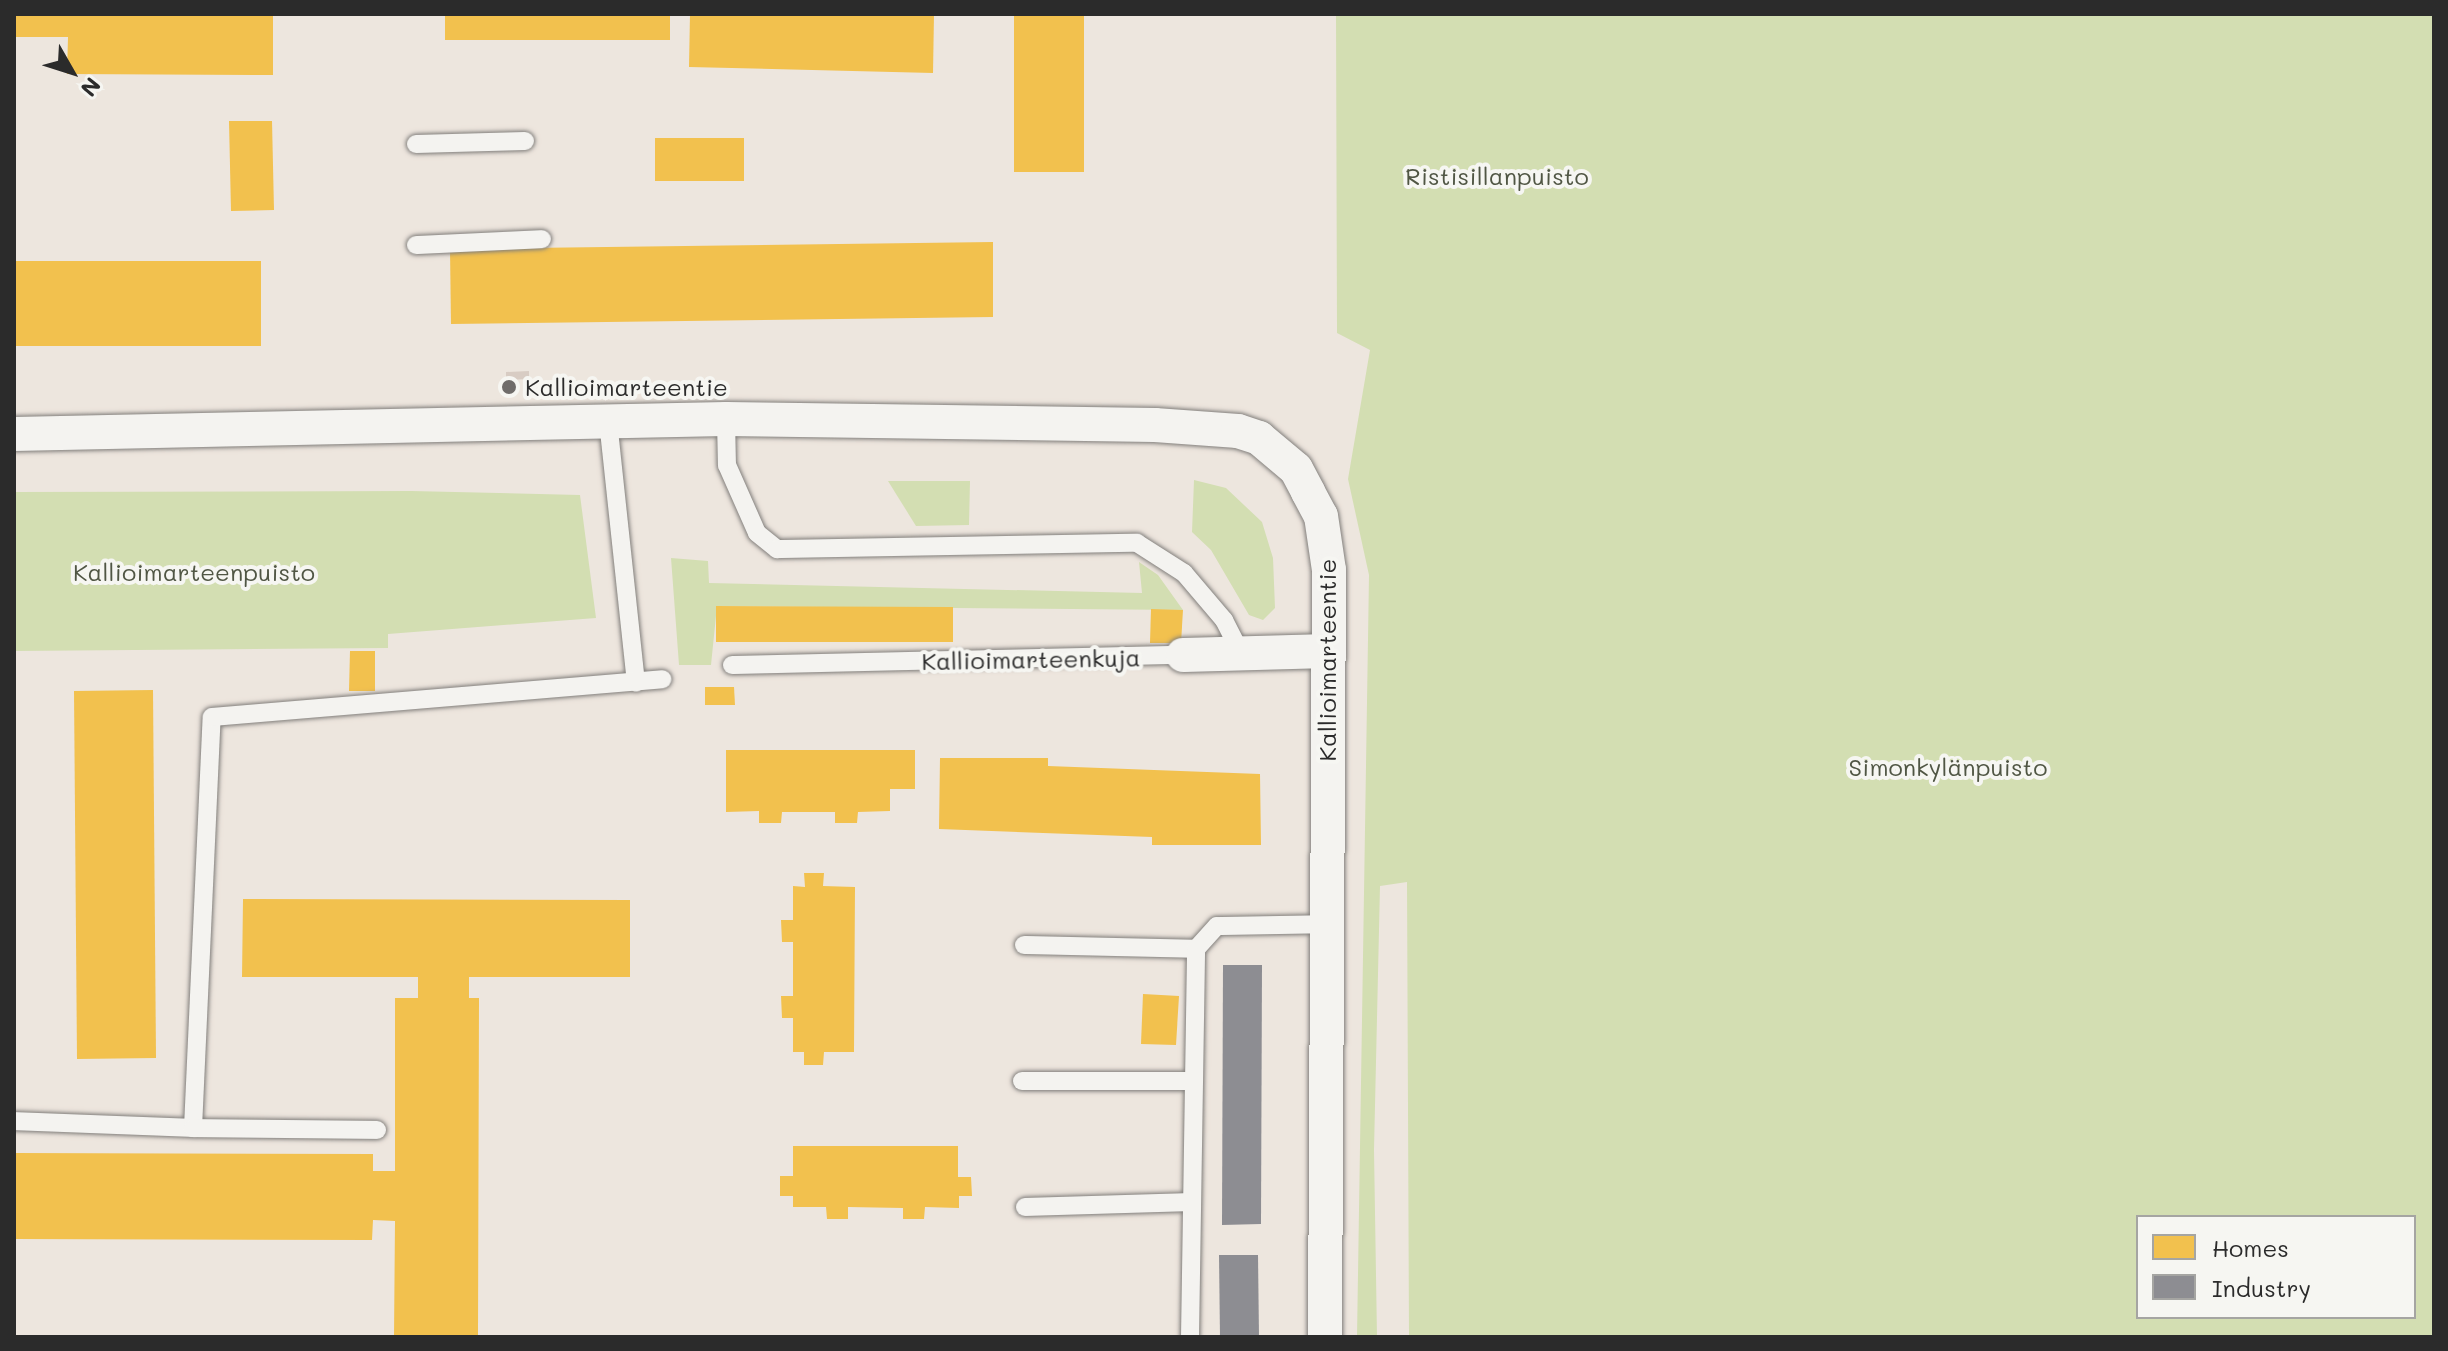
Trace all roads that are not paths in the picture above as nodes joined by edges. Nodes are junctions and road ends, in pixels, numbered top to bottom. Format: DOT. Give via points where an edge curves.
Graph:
graph roads {
  1 [pos="525,141"];
  2 [pos="416,144"];
  3 [pos="542,239"];
  4 [pos="416,245"];
  5 [pos="726,419"];
  6 [pos="608,421"];
  7 [pos="14,434"];
  8 [pos="1329,651"];
  9 [pos="1241,653"];
  10 [pos="1183,655"];
  11 [pos="732,665"];
  12 [pos="662,679"];
  13 [pos="636,683"];
  14 [pos="1327,924"];
  15 [pos="1024,945"];
  16 [pos="1196,949"];
  17 [pos="1022,1081"];
  18 [pos="1194,1081"];
  19 [pos="14,1121"];
  20 [pos="193,1128"];
  21 [pos="377,1130"];
  22 [pos="1192,1202"];
  23 [pos="1025,1207"];
  24 [pos="1190,1337"];
  25 [pos="1325,1337"];
  1 -- 2 [label="lane"];
  3 -- 4 [label="lane"];
  5 -- 6 [label="street, Kallioimarteentie"];
  5 -- 8 [label="street, Kallioimarteentie" via="1155,425 1238,431 1259,438 1296,469 1321,516 1329,570"];
  5 -- 9 [label="lane" via="727,465 757,533 777,549 1137,543 1184,573 1224,620"];
  6 -- 7 [label="street, Kallioimarteentie"];
  6 -- 13 [label="lane"];
  8 -- 9 [label="street, Kallioimarteenkuja"];
  8 -- 14 [label="street, Kallioimarteentie"];
  9 -- 10 [label="street, Kallioimarteenkuja"];
  10 -- 11 [label="lane, Kallioimarteenkuja"];
  12 -- 13 [label="lane"];
  13 -- 20 [label="lane" via="212,717"];
  14 -- 16 [label="lane" via="1217,926"];
  14 -- 25 [label="street, Kallioimarteentie"];
  15 -- 16 [label="lane"];
  16 -- 18 [label="lane"];
  17 -- 18 [label="lane"];
  18 -- 22 [label="lane"];
  19 -- 20 [label="lane"];
  20 -- 21 [label="lane"];
  22 -- 23 [label="lane"];
  22 -- 24 [label="lane"];
}
